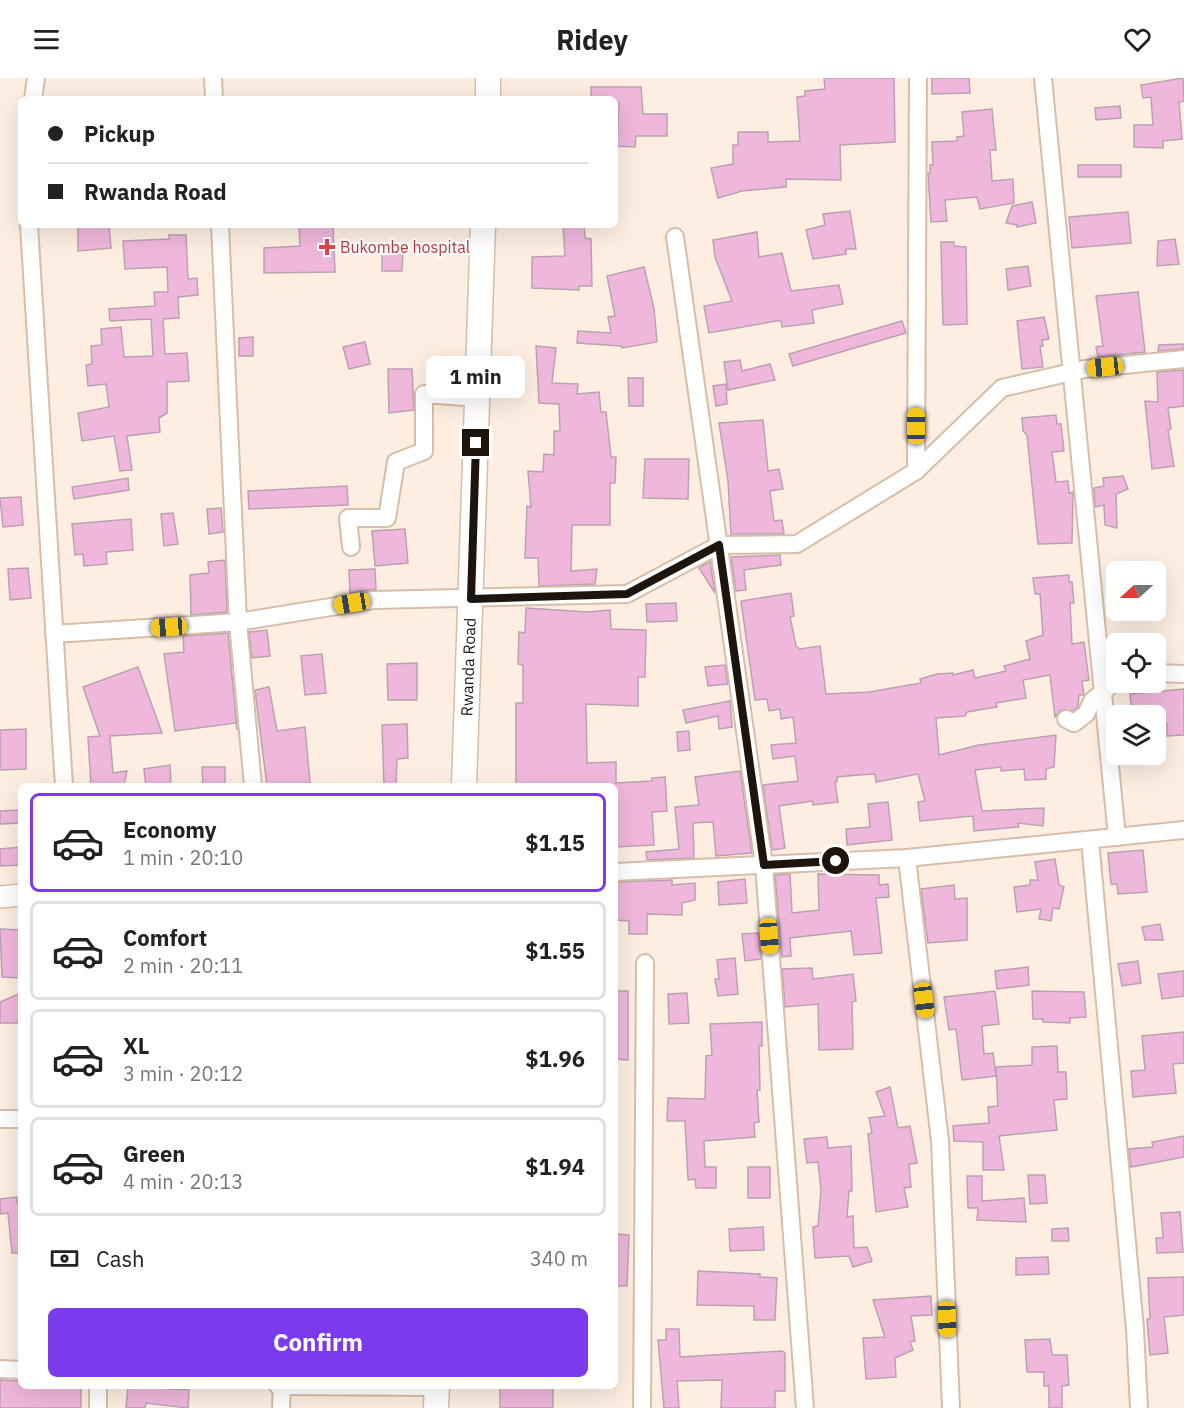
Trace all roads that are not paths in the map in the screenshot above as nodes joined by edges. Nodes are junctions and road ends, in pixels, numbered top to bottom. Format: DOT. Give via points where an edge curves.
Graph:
graph roads {
  1 [pos="36,78"];
  2 [pos="213,78"];
  3 [pos="488,78"];
  4 [pos="918,78"];
  5 [pos="1043,78"];
  6 [pos="33,96"];
  7 [pos="214,96"];
  8 [pos="488,96"];
  9 [pos="29,228"];
  10 [pos="220,228"];
  11 [pos="483,228"];
  12 [pos="675,237"];
  13 [pos="1184,359"];
  14 [pos="1072,372"];
  15 [pos="478,399"];
  16 [pos="916,471"];
  17 [pos="719,545"];
  18 [pos="351,547"];
  19 [pos="471,599"];
  20 [pos="238,622"];
  21 [pos="54,634"];
  22 [pos="1106,658"];
  23 [pos="1166,673"];
  24 [pos="1184,674"];
  25 [pos="1106,686"];
  26 [pos="1109,693"];
  27 [pos="1066,719"];
  28 [pos="64,783"];
  29 [pos="254,783"];
  30 [pos="464,783"];
  31 [pos="1184,830"];
  32 [pos="1116,837"];
  33 [pos="1090,840"];
  34 [pos="907,858"];
  35 [pos="764,865"];
  36 [pos="618,872"];
  37 [pos="18,895"];
  38 [pos="0,897"];
  39 [pos="645,963"];
  40 [pos="0,1119"];
  41 [pos="18,1119"];
  42 [pos="0,1369"];
  43 [pos="18,1370"];
  44 [pos="98,1389"];
  45 [pos="281,1389"];
  46 [pos="340,1389"];
  47 [pos="437,1394"];
  48 [pos="98,1408"];
  49 [pos="281,1408"];
  50 [pos="642,1408"];
  51 [pos="805,1408"];
  52 [pos="951,1408"];
  53 [pos="1139,1408"];
  1 -- 6 [label="street"];
  2 -- 7 [label="street"];
  3 -- 8 [label="highway"];
  4 -- 16 [label="street"];
  5 -- 14 [label="street"];
  9 -- 21 [label="street"];
  10 -- 20 [label="street"];
  11 -- 15 [label="highway, Rwanda Road"];
  12 -- 17 [label="street"];
  13 -- 14 [label="street"];
  14 -- 16 [label="street" via="1002,388"];
  14 -- 22 [label="street"];
  15 -- 18 [label="street" via="424,394 424,451 396,462 387,518 348,518"];
  15 -- 19 [label="highway, Rwanda Road"];
  16 -- 17 [label="street" via="797,544"];
  17 -- 19 [label="street" via="627,594"];
  17 -- 35 [label="street"];
  19 -- 20 [label="street" via="374,600"];
  19 -- 30 [label="highway, Rwanda Road"];
  20 -- 21 [label="street"];
  20 -- 29 [label="street"];
  21 -- 28 [label="street"];
  23 -- 24 [label="street"];
  25 -- 27 [label="street" via="1086,714 1074,723"];
  26 -- 32 [label="street"];
  31 -- 32 [label="street"];
  32 -- 33 [label="street"];
  33 -- 34 [label="street"];
  33 -- 53 [label="street"];
  34 -- 35 [label="street"];
  34 -- 52 [label="street" via="940,1141"];
  35 -- 36 [label="street"];
  35 -- 51 [label="street"];
  37 -- 38 [label="main road"];
  39 -- 50 [label="street"];
  40 -- 41 [label="street"];
  42 -- 43 [label="street"];
  44 -- 48 [label="street"];
  45 -- 49 [label="street"];
  46 -- 47 [label="street"];
}
